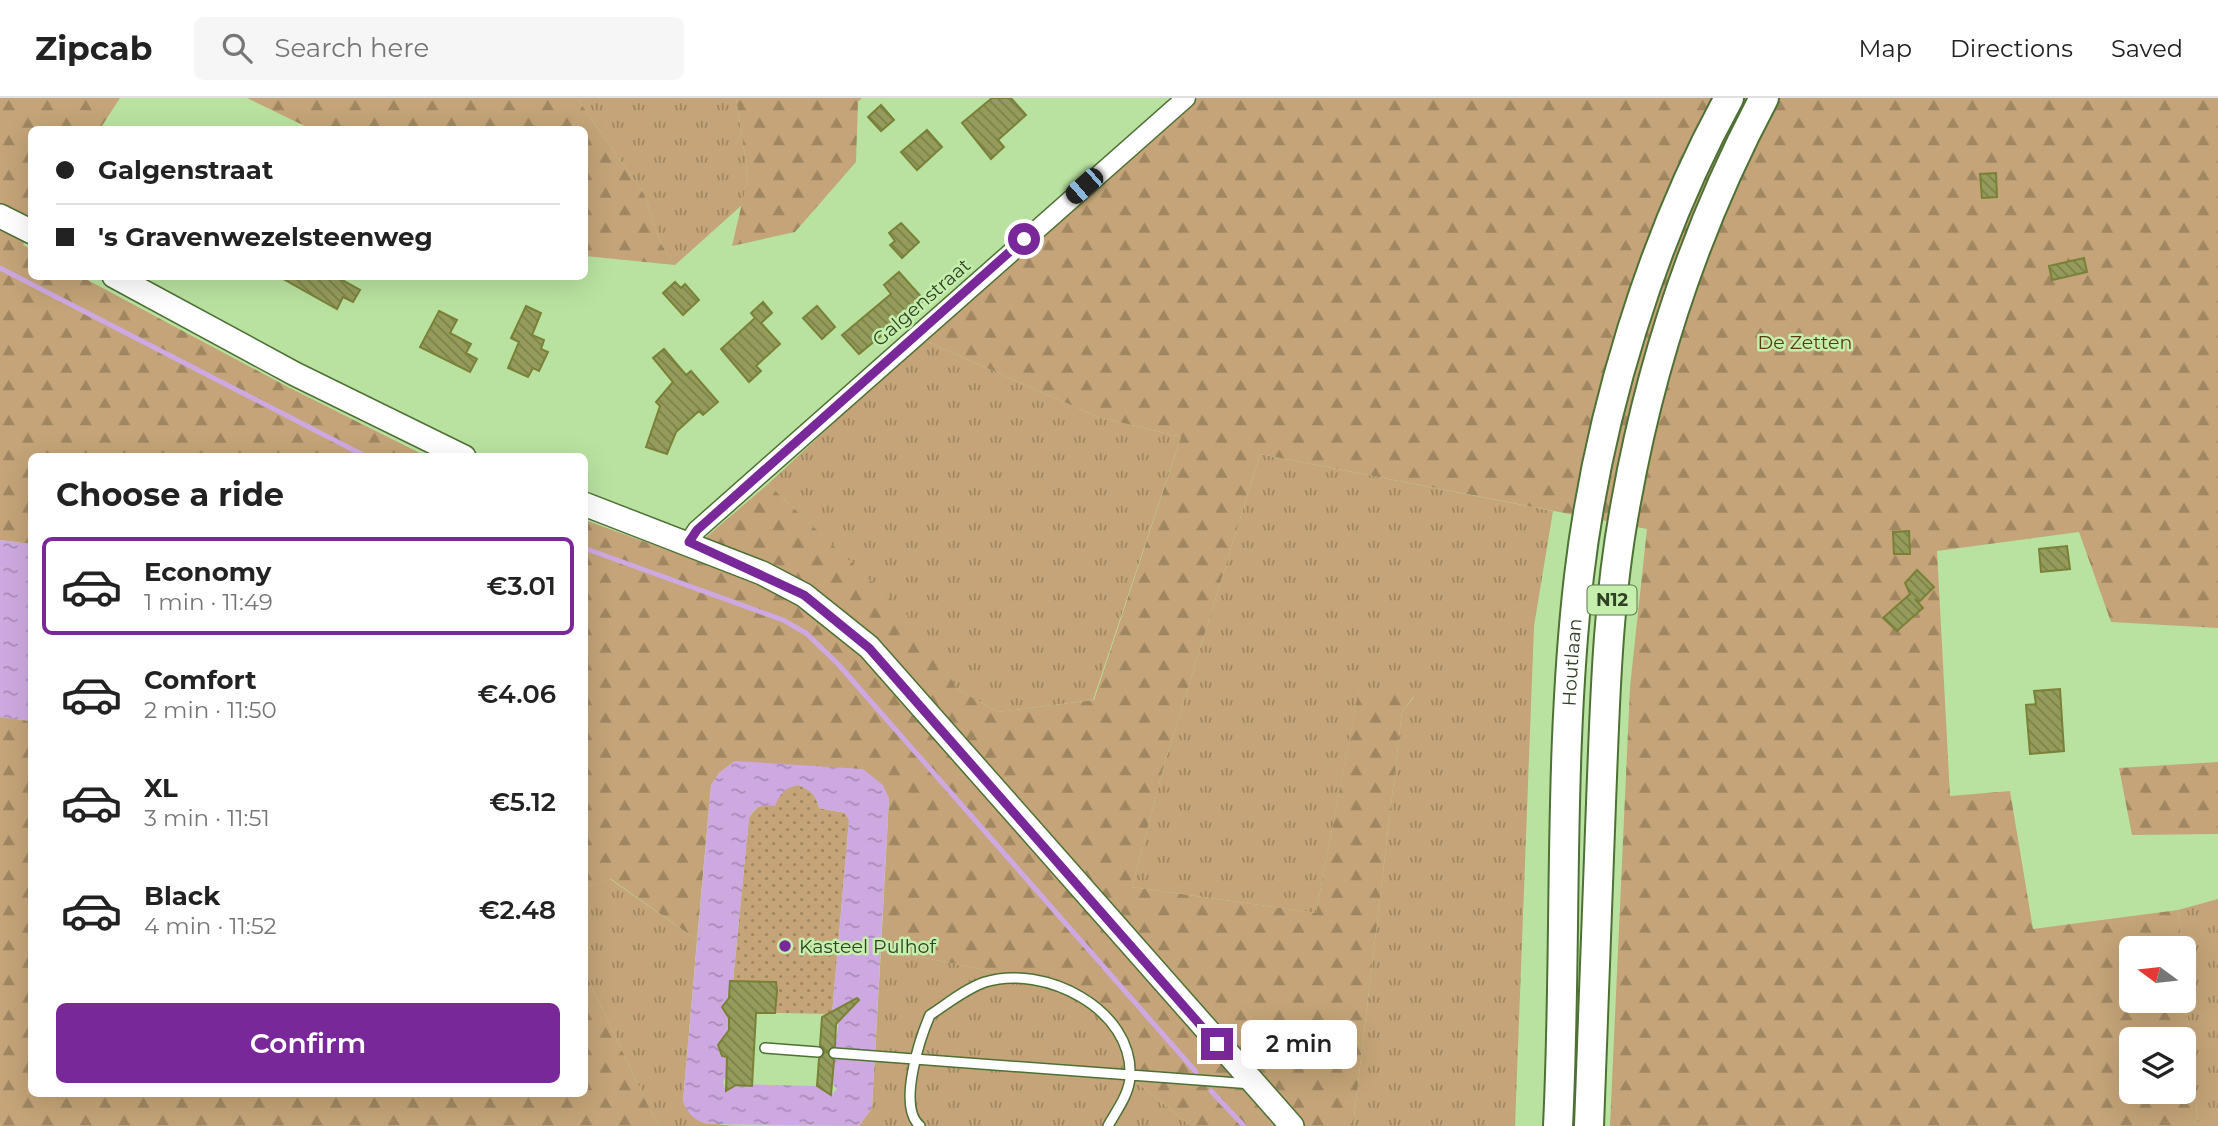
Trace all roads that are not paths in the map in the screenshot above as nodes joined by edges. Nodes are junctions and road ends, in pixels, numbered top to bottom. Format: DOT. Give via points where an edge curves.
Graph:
graph roads {
  1 [pos="1186,98"];
  2 [pos="1729,98"];
  3 [pos="1764,98"];
  4 [pos="0,216"];
  5 [pos="28,230"];
  6 [pos="121,280"];
  7 [pos="456,453"];
  8 [pos="588,505"];
  9 [pos="689,542"];
  10 [pos="765,1048"];
  11 [pos="818,1052"];
  12 [pos="834,1053"];
  13 [pos="915,1059"];
  14 [pos="1130,1077"];
  15 [pos="1253,1084"];
  16 [pos="920,1126"];
  17 [pos="1108,1126"];
  18 [pos="1292,1126"];
  19 [pos="1558,1126"];
  20 [pos="1589,1126"];
  1 -- 9 [label="street, Galgenstraat" via="903,345"];
  2 -- 19 [label="main road, Houtlaan / N12" via="1662,244 1613,398 1591,495 1574,621"];
  3 -- 20 [label="main road, Houtlaan / N12" via="1693,255 1667,334 1626,502 1614,578 1606,686"];
  4 -- 5 [label="street"];
  6 -- 7 [label="street" via="307,380"];
  8 -- 9 [label="street"];
  9 -- 15 [label="street" via="804,595 869,648"];
  10 -- 11 [label="lane"];
  12 -- 13 [label="lane"];
  13 -- 14 [label="lane"];
  13 -- 14 [label="lane" via="930,1016 984,982 1020,977 1045,982 1101,1011 1116,1027"];
  13 -- 16 [label="lane" via="911,1104"];
  14 -- 15 [label="lane"];
  14 -- 17 [label="lane"];
  15 -- 18 [label="street"];
}
